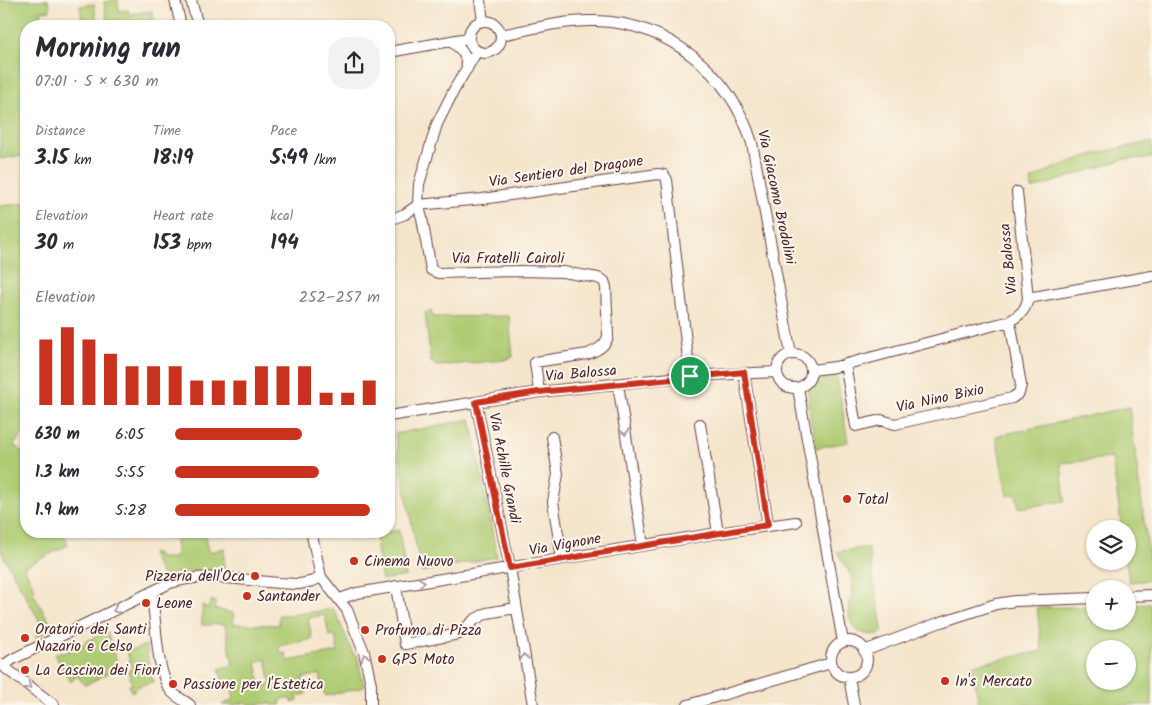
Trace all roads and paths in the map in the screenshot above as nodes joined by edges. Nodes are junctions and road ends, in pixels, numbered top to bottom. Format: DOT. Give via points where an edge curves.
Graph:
graph roads {
  1 [pos="175,0"];
  2 [pos="191,0"];
  3 [pos="480,0"];
  4 [pos="180,20"];
  5 [pos="196,20"];
  6 [pos="483,21"];
  7 [pos="501,35"];
  8 [pos="468,38"];
  9 [pos="450,41"];
  10 [pos="395,51"];
  11 [pos="476,51"];
  12 [pos="466,69"];
  13 [pos="1016,192"];
  14 [pos="418,205"];
  15 [pos="395,218"];
  16 [pos="1152,276"];
  17 [pos="1028,298"];
  18 [pos="1010,321"];
  19 [pos="792,354"];
  20 [pos="845,364"];
  21 [pos="812,370"];
  22 [pos="744,372"];
  23 [pos="777,372"];
  24 [pos="690,376"];
  25 [pos="618,384"];
  26 [pos="798,388"];
  27 [pos="539,392"];
  28 [pos="476,402"];
  29 [pos="395,415"];
  30 [pos="700,424"];
  31 [pos="552,437"];
  32 [pos="796,522"];
  33 [pos="768,525"];
  34 [pos="718,533"];
  35 [pos="313,538"];
  36 [pos="643,545"];
  37 [pos="562,559"];
  38 [pos="510,568"];
  39 [pos="321,576"];
  40 [pos="396,586"];
  41 [pos="152,592"];
  42 [pos="1152,595"];
  43 [pos="1136,596"];
  44 [pos="1086,598"];
  45 [pos="340,599"];
  46 [pos="516,608"];
  47 [pos="844,642"];
  48 [pos="864,651"];
  49 [pos="831,663"];
  50 [pos="2,665"];
  51 [pos="849,677"];
  52 [pos="54,705"];
  53 [pos="190,705"];
  54 [pos="371,705"];
  55 [pos="533,705"];
  56 [pos="688,705"];
  57 [pos="854,705"];
  1 -- 4 [label="street"];
  2 -- 5 [label="street"];
  3 -- 6 [label="street"];
  6 -- 7 [label="street" via="496,26"];
  6 -- 8 [label="street" via="474,25"];
  7 -- 11 [label="street" via="494,50 486,54"];
  7 -- 19 [label="street, Via Giacomo Brodolini" via="572,22 620,23 664,37 685,49 709,70 737,106 752,142"];
  8 -- 9 [label="street"];
  8 -- 11 [label="street"];
  9 -- 10 [label="street"];
  9 -- 12 [label="street" via="462,50"];
  11 -- 12 [label="street"];
  12 -- 14 [label="street" via="437,124 419,184"];
  13 -- 17 [label="street, Via Balossa"];
  14 -- 15 [label="street"];
  14 -- 24 [label="street, Via Sentiero del Dragone" via="664,175"];
  14 -- 27 [label="street, Via Fratelli Cairoli" via="433,272 545,271 580,274 604,281 606,342 588,354 536,362"];
  16 -- 17 [label="street"];
  17 -- 18 [label="street, Via Balossa" via="1023,312"];
  18 -- 20 [label="street"];
  18 -- 20 [label="street, Via Nino Bixio" via="1021,385 1019,393 1012,398 895,424 880,420 856,426"];
  19 -- 21 [label="street" via="805,358"];
  19 -- 23 [label="street" via="780,362"];
  20 -- 21 [label="street"];
  21 -- 26 [label="street" via="809,381"];
  22 -- 23 [label="street, Via Balossa"];
  22 -- 24 [label="street, Via Balossa"];
  22 -- 33 [label="street"];
  23 -- 26 [label="street" via="784,385"];
  24 -- 25 [label="street, Via Balossa"];
  25 -- 27 [label="street, Via Balossa"];
  25 -- 36 [label="street, one-way"];
  26 -- 47 [label="street"];
  27 -- 28 [label="street, Via Balossa"];
  28 -- 29 [label="street, Via Balossa"];
  28 -- 38 [label="street, Via Achille Grandi"];
  30 -- 34 [label="street"];
  31 -- 37 [label="street" via="558,474 553,502"];
  32 -- 33 [label="street, Via Vignone"];
  33 -- 34 [label="street, Via Vignone"];
  34 -- 36 [label="street, Via Vignone"];
  35 -- 39 [label="street"];
  36 -- 37 [label="street, Via Vignone"];
  37 -- 38 [label="street, Via Vignone"];
  40 -- 38 [label="street, Via Vignone, one-way"];
  38 -- 46 [label="street, Via Achille Grandi"];
  39 -- 41 [label="street" via="300,584 194,578 170,583"];
  39 -- 45 [label="street"];
  40 -- 45 [label="street, Via Vignone"];
  40 -- 46 [label="street" via="405,644 459,634 487,612"];
  41 -- 50 [label="street, one-way"];
  41 -- 53 [label="street" via="164,676 170,690"];
  42 -- 43 [label="street"];
  44 -- 48 [label="street" via="996,604"];
  54 -- 45 [label="street, one-way" via="372,684 364,652"];
  55 -- 46 [label="street, Via Achille Grandi, one-way"];
  47 -- 48 [label="street" via="858,644"];
  47 -- 49 [label="street" via="833,650"];
  48 -- 51 [label="street" via="865,666 859,674"];
  49 -- 51 [label="street" via="839,675"];
  49 -- 56 [label="street"];
  50 -- 52 [label="street, one-way"];
  51 -- 57 [label="street"];
}
